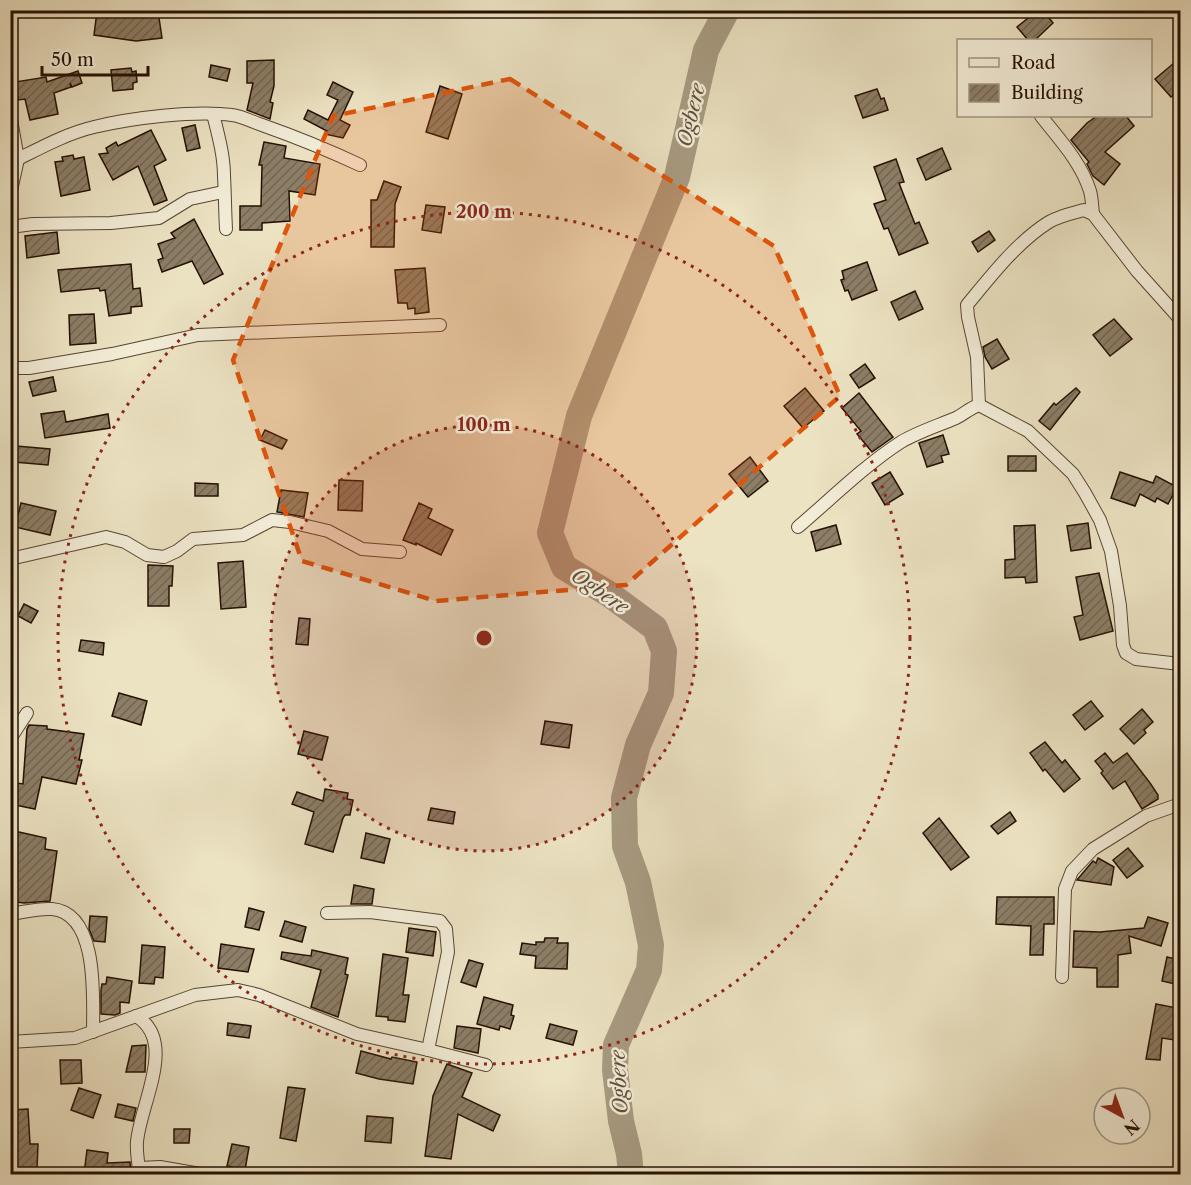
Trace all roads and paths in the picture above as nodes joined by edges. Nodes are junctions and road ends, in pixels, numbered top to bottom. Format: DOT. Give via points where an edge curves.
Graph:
graph roads {
  1 [pos="10,114"];
  2 [pos="213,114"];
  3 [pos="1042,117"];
  4 [pos="18,159"];
  5 [pos="360,165"];
  6 [pos="223,192"];
  7 [pos="10,195"];
  8 [pos="1093,214"];
  9 [pos="10,227"];
  10 [pos="226,229"];
  11 [pos="1180,318"];
  12 [pos="440,326"];
  13 [pos="10,368"];
  14 [pos="980,405"];
  15 [pos="798,527"];
  16 [pos="400,552"];
  17 [pos="10,559"];
  18 [pos="1180,664"];
  19 [pos="27,713"];
  20 [pos="10,740"];
  21 [pos="1180,804"];
  22 [pos="327,913"];
  23 [pos="10,914"];
  24 [pos="1062,977"];
  25 [pos="136,1016"];
  26 [pos="93,1032"];
  27 [pos="10,1042"];
  28 [pos="428,1050"];
  29 [pos="486,1065"];
  30 [pos="139,1171"];
  31 [pos="200,1174"];
  1 -- 4 [label="street"];
  2 -- 4 [label="street" via="93,127"];
  2 -- 5 [label="street" via="232,115 286,133"];
  2 -- 6 [label="street" via="225,176"];
  3 -- 8 [label="street" via="1067,147 1082,174 1090,191"];
  4 -- 7 [label="street"];
  6 -- 9 [label="street" via="190,199 159,218"];
  6 -- 10 [label="street"];
  8 -- 11 [label="street" via="1137,272"];
  8 -- 14 [label="street" via="1084,210 1050,221 1011,256 967,305 977,357"];
  12 -- 13 [label="street" via="198,335 112,354"];
  14 -- 15 [label="street" via="902,442"];
  14 -- 18 [label="street" via="1028,431 1073,474 1085,493 1111,551 1126,653"];
  16 -- 17 [label="street" via="362,549 328,531 272,520 243,535 193,539 165,557 147,555 125,542 106,537"];
  19 -- 20 [label="street"];
  21 -- 24 [label="street" via="1146,816 1093,849 1072,871 1065,890"];
  22 -- 28 [label="street" via="413,917 440,921 446,929 448,952"];
  23 -- 26 [label="street" via="53,909 65,913 79,926 89,950"];
  25 -- 26 [label="street"];
  25 -- 28 [label="street" via="195,995 238,990 357,1034"];
  25 -- 30 [label="street" via="145,1021 156,1048 137,1142"];
  26 -- 27 [label="street" via="75,1038"];
  28 -- 29 [label="street"];
  30 -- 31 [label="street" via="160,1167"];
}
